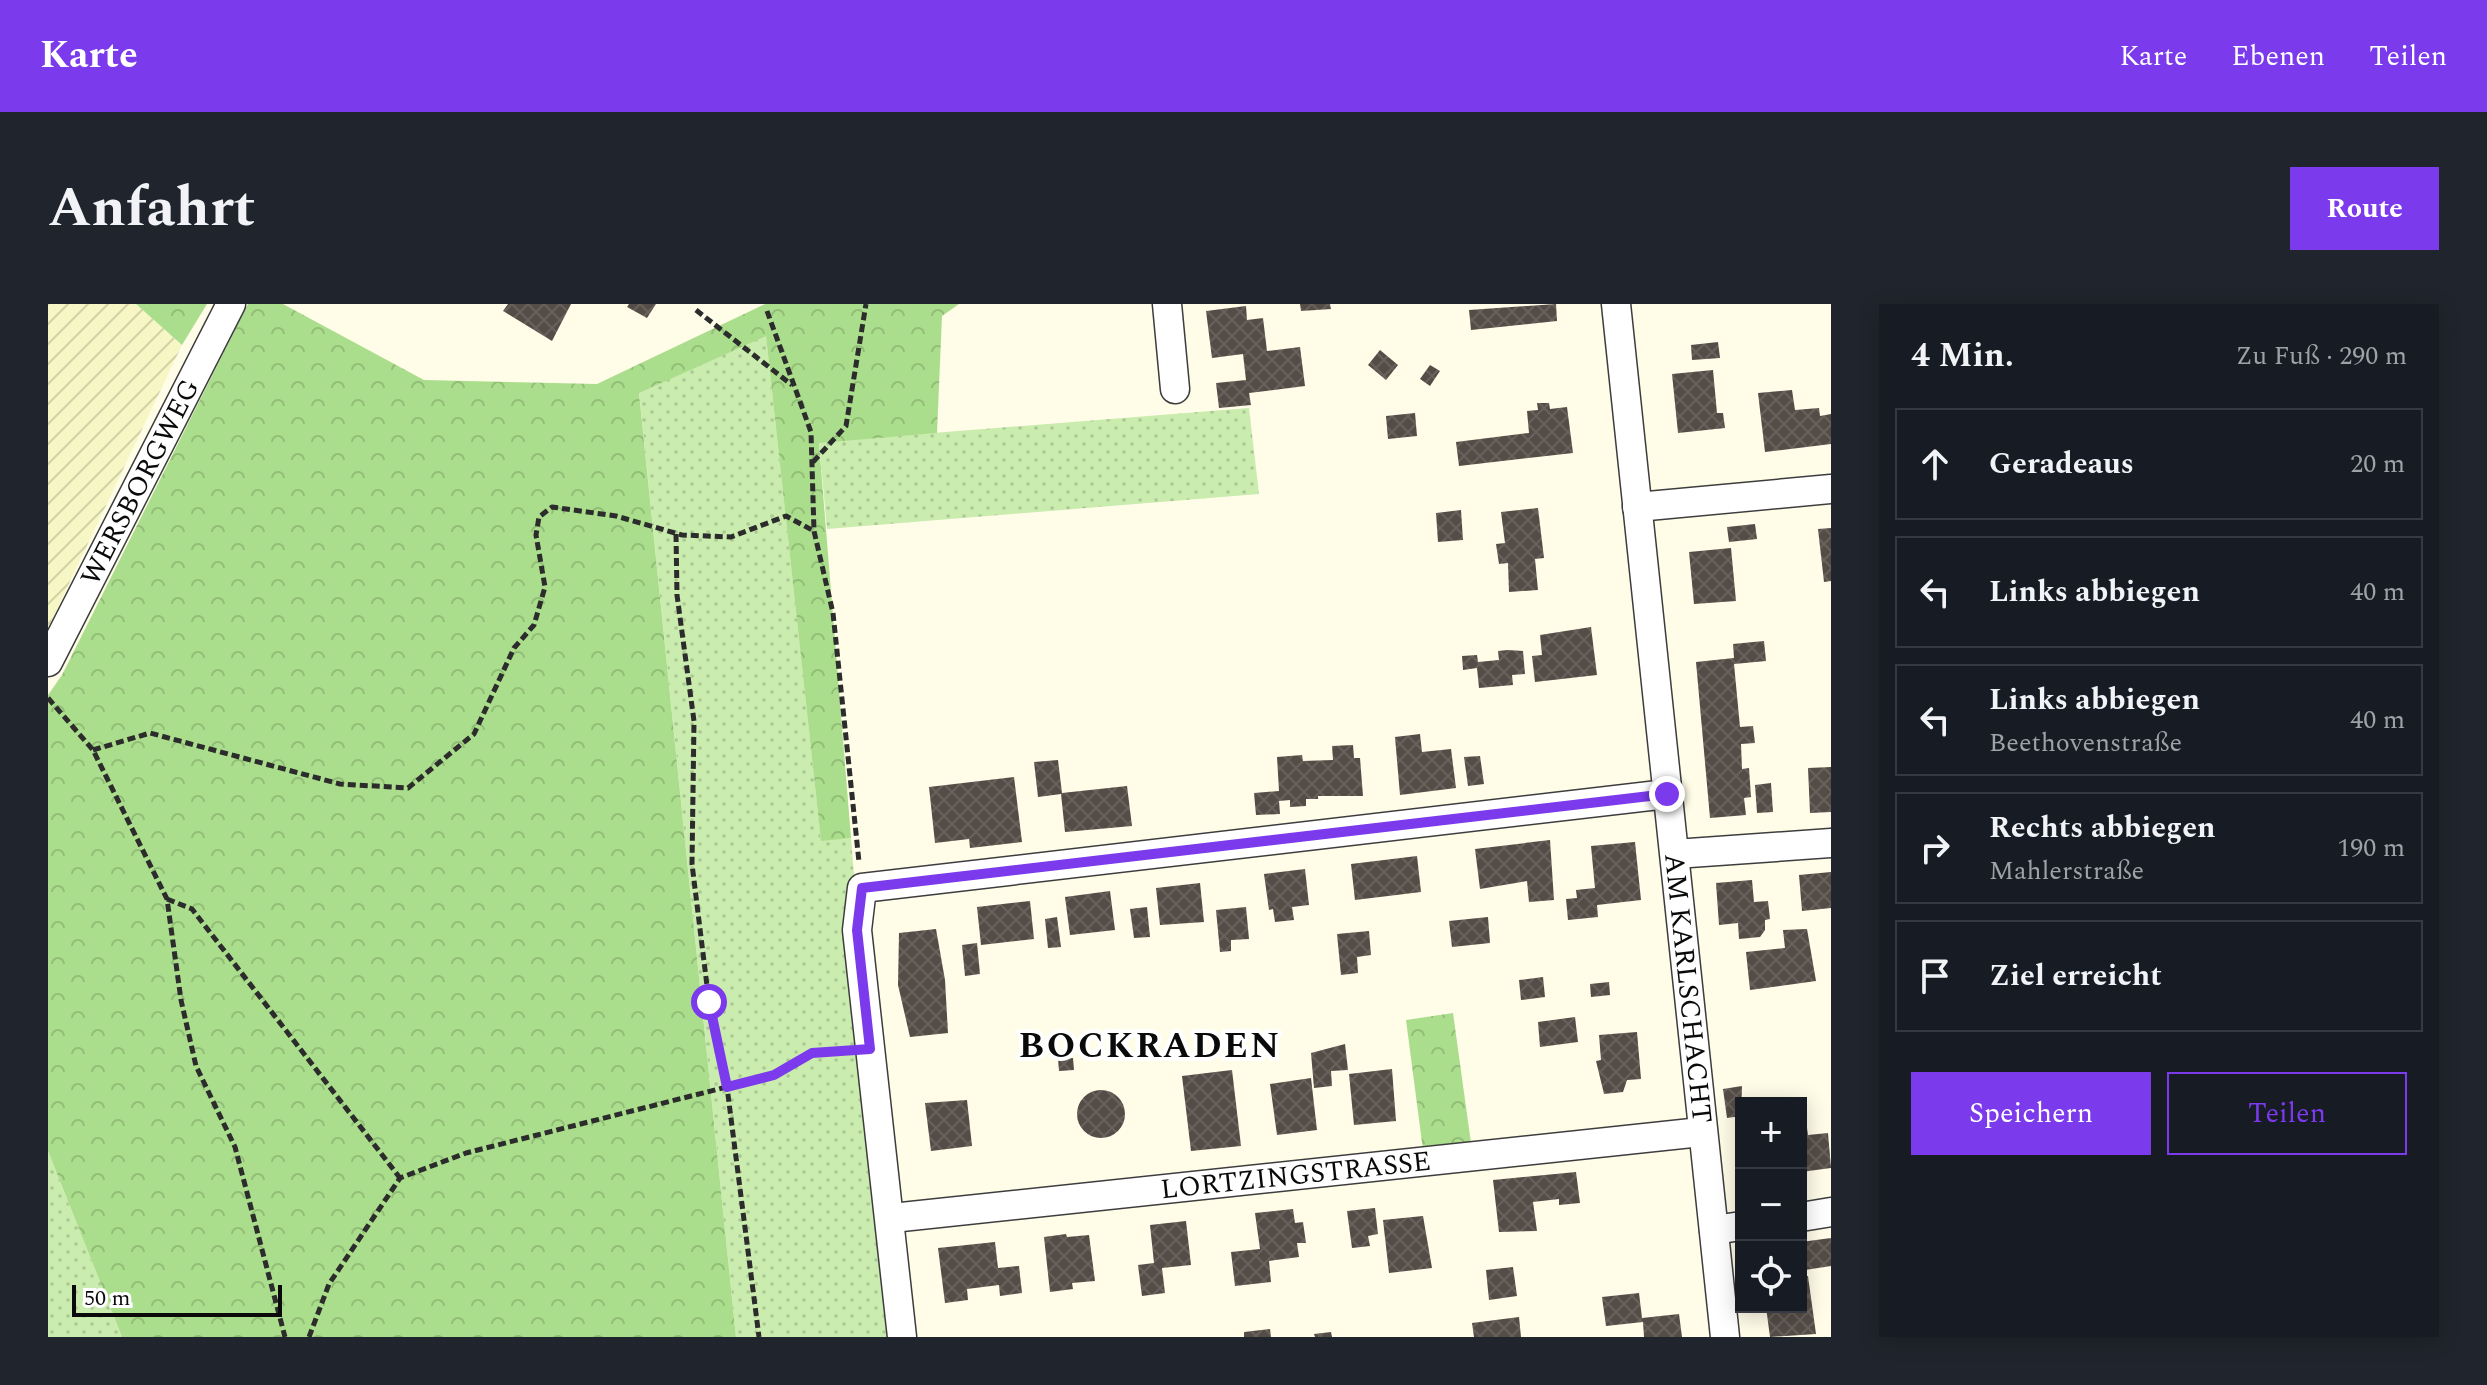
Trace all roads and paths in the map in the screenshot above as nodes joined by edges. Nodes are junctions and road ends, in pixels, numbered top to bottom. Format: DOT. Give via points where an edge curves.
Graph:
graph roads {
  1 [pos="231,304"];
  2 [pos="866,304"];
  3 [pos="1167,304"];
  4 [pos="1616,304"];
  5 [pos="696,310"];
  6 [pos="767,311"];
  7 [pos="793,385"];
  8 [pos="1175,389"];
  9 [pos="812,462"];
  10 [pos="1831,489"];
  11 [pos="1637,507"];
  12 [pos="814,531"];
  13 [pos="676,534"];
  14 [pos="48,662"];
  15 [pos="48,698"];
  16 [pos="93,750"];
  17 [pos="1667,794"];
  18 [pos="1831,843"];
  19 [pos="1675,854"];
  20 [pos="862,888"];
  21 [pos="167,899"];
  22 [pos="870,1049"];
  23 [pos="727,1087"];
  24 [pos="1701,1132"];
  25 [pos="400,1178"];
  26 [pos="1831,1212"];
  27 [pos="1807,1216"];
  28 [pos="892,1218"];
  29 [pos="1728,1228"];
  30 [pos="285,1337"];
  31 [pos="309,1337"];
  32 [pos="759,1337"];
  33 [pos="902,1337"];
  34 [pos="1725,1337"];
  1 -- 14 [label="street, WERSBORGWEG"];
  2 -- 9 [label="path" via="846,426"];
  3 -- 8 [label="street"];
  4 -- 11 [label="street, AM KARLSCHACHT"];
  5 -- 7 [label="path"];
  6 -- 7 [label="path"];
  7 -- 9 [label="path" via="811,432"];
  9 -- 12 [label="path"];
  10 -- 11 [label="street"];
  11 -- 17 [label="street, AM KARLSCHACHT"];
  12 -- 13 [label="path" via="786,516 731,537"];
  12 -- 20 [label="path" via="833,613"];
  13 -- 16 [label="path" via="588,511 552,507 539,517 536,535 545,587 534,625 514,648 474,734 408,788 340,784 150,733"];
  13 -- 23 [label="path" via="677,595 694,721 692,864 709,1002"];
  15 -- 16 [label="path"];
  16 -- 21 [label="path"];
  17 -- 19 [label="street, AM KARLSCHACHT"];
  17 -- 20 [label="street"];
  18 -- 19 [label="street"];
  19 -- 24 [label="street, AM KARLSCHACHT"];
  20 -- 22 [label="street" via="857,930"];
  21 -- 25 [label="path" via="192,909"];
  21 -- 30 [label="path" via="196,1066 235,1147"];
  22 -- 23 [label="path" via="812,1053 774,1075"];
  22 -- 28 [label="street"];
  23 -- 25 [label="path" via="466,1153"];
  23 -- 32 [label="path"];
  24 -- 28 [label="street, LORTZINGSTRASSE"];
  24 -- 29 [label="street, AM KARLSCHACHT"];
  25 -- 31 [label="path" via="329,1284"];
  26 -- 27 [label="street"];
  28 -- 33 [label="street"];
  29 -- 34 [label="street, AM KARLSCHACHT"];
}
